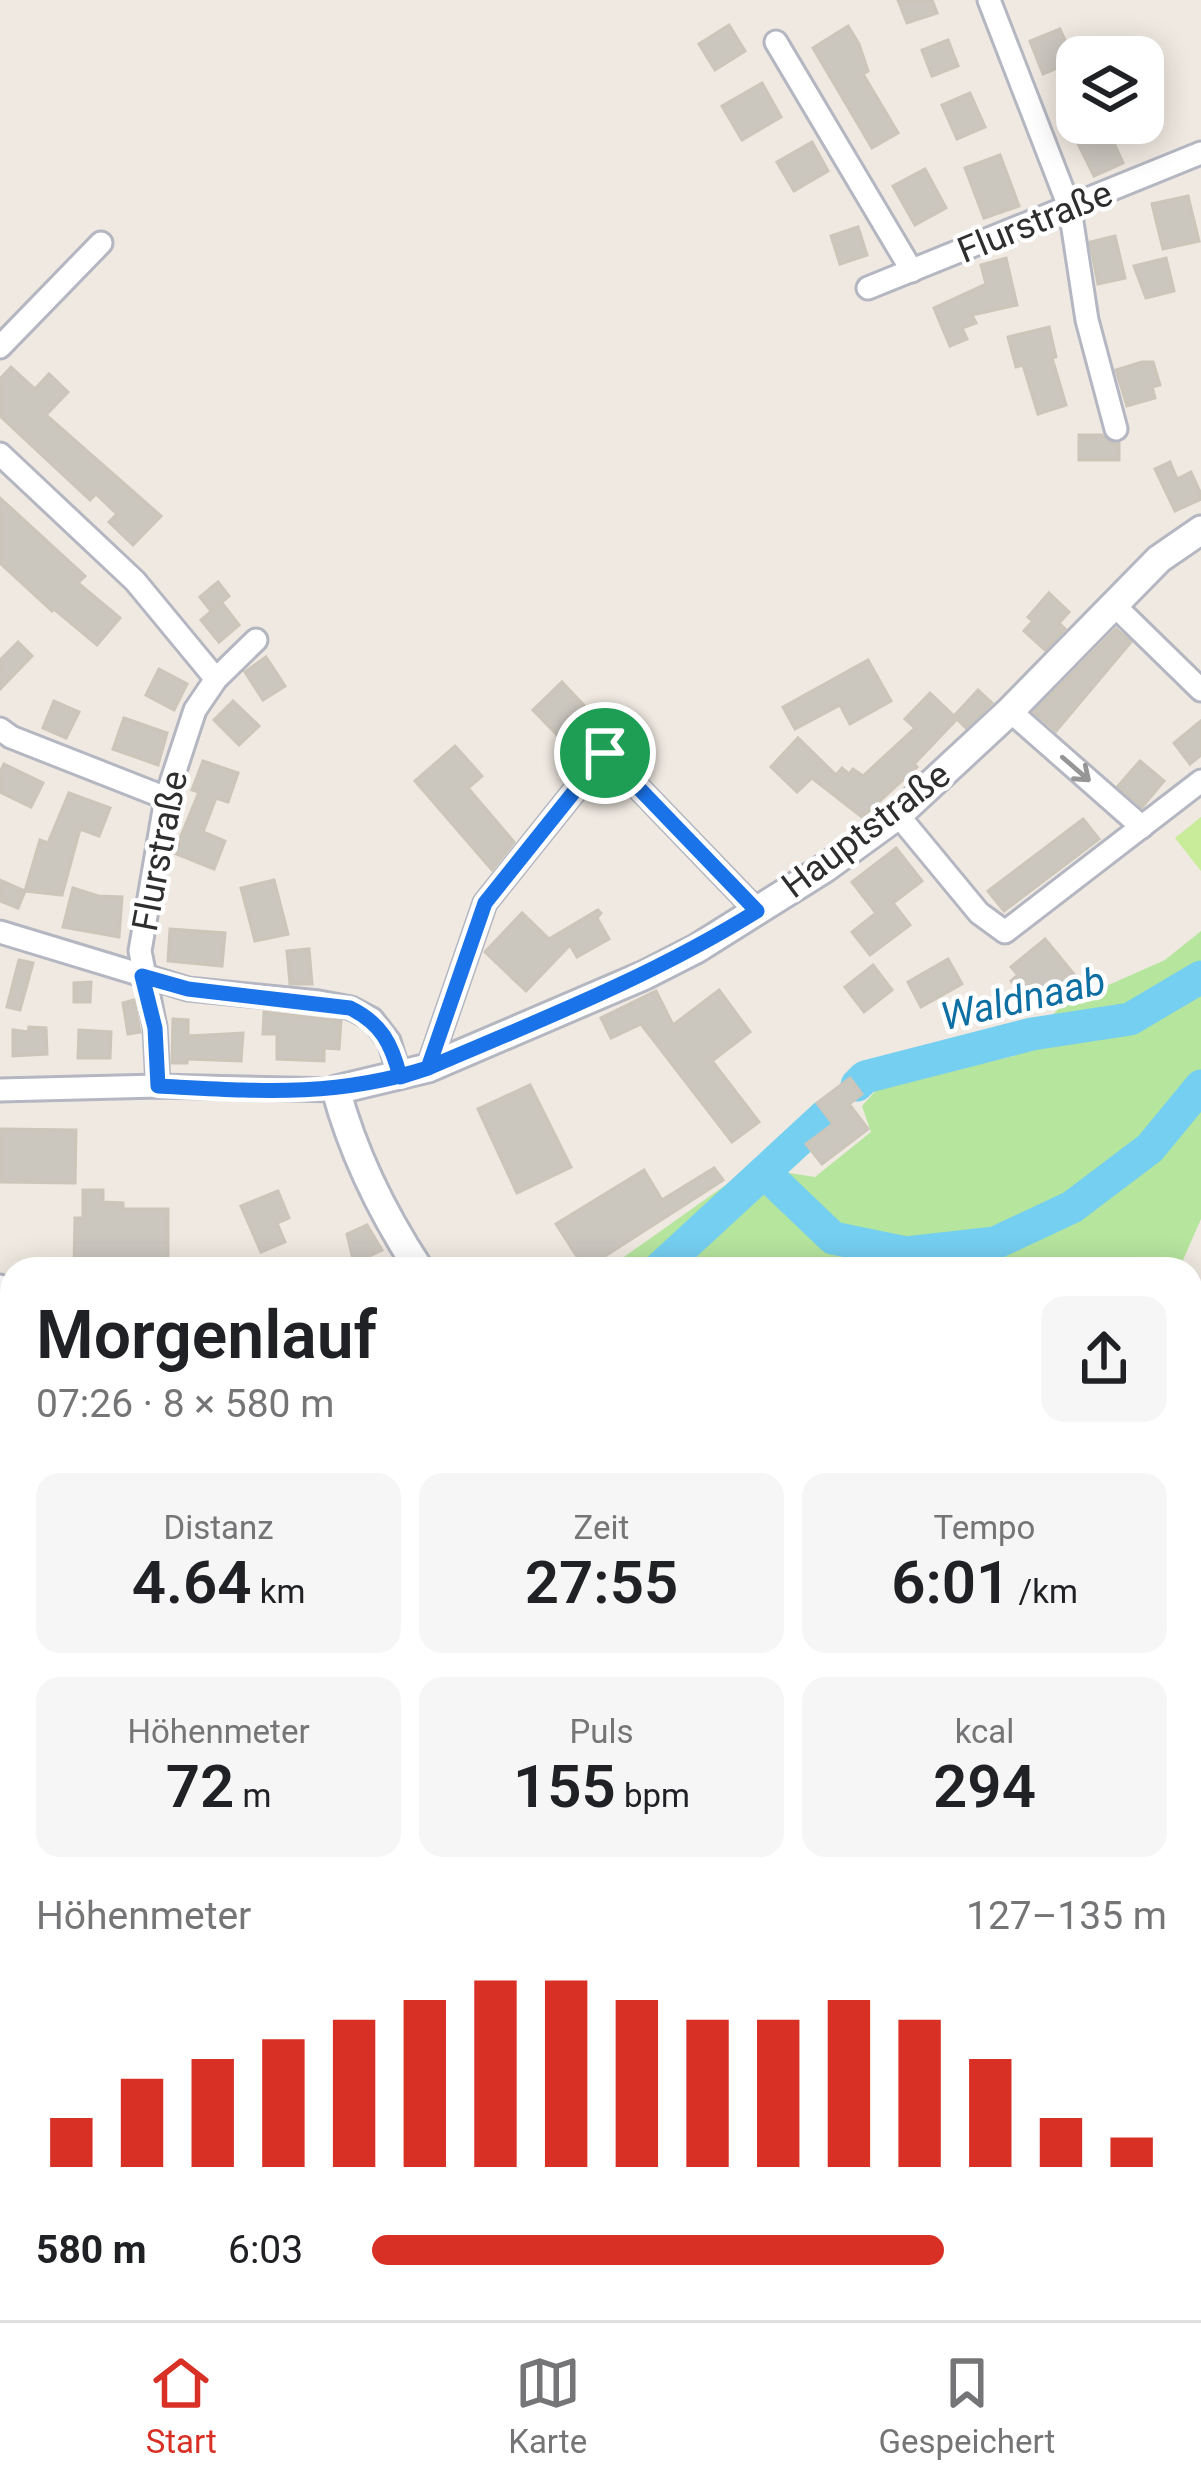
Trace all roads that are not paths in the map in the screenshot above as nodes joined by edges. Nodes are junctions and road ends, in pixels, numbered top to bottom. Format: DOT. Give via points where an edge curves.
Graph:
graph roads {
  1 [pos="989,0"];
  2 [pos="776,42"];
  3 [pos="1201,153"];
  4 [pos="1070,209"];
  5 [pos="101,243"];
  6 [pos="912,271"];
  7 [pos="868,288"];
  8 [pos="0,346"];
  9 [pos="1116,429"];
  10 [pos="0,454"];
  11 [pos="1201,530"];
  12 [pos="1113,604"];
  13 [pos="256,640"];
  14 [pos="217,679"];
  15 [pos="1201,690"];
  16 [pos="1010,711"];
  17 [pos="0,729"];
  18 [pos="1201,781"];
  19 [pos="166,798"];
  20 [pos="898,815"];
  21 [pos="1142,826"];
  22 [pos="757,911"];
  23 [pos="0,932"];
  24 [pos="142,976"];
  25 [pos="428,1068"];
  26 [pos="400,1077"];
  27 [pos="158,1086"];
  28 [pos="0,1090"];
  29 [pos="336,1090"];
  30 [pos="412,1257"];
  1 -- 4 [label="street"];
  2 -- 6 [label="street"];
  3 -- 4 [label="street, Flurstraße"];
  4 -- 6 [label="street, Flurstraße"];
  4 -- 9 [label="street" via="1087,320"];
  5 -- 8 [label="street"];
  6 -- 7 [label="street, Flurstraße"];
  10 -- 14 [label="street" via="135,581"];
  11 -- 12 [label="street, Hauptstraße"];
  12 -- 15 [label="street"];
  12 -- 16 [label="street, Hauptstraße"];
  13 -- 14 [label="street, Flurstraße"];
  14 -- 19 [label="street, Flurstraße" via="195,710"];
  16 -- 20 [label="street, Hauptstraße"];
  16 -- 21 [label="street, one-way"];
  17 -- 19 [label="street"];
  18 -- 21 [label="street"];
  19 -- 24 [label="street, Flurstraße"];
  20 -- 21 [label="street" via="979,913 1005,932"];
  20 -- 22 [label="street, Hauptstraße"];
  22 -- 25 [label="street, Hauptstraße" via="645,975"];
  22 -- 25 [label="street" via="605,753 485,903"];
  23 -- 24 [label="street"];
  24 -- 26 [label="street" via="350,1008 389,1041"];
  24 -- 27 [label="street, Flurstraße"];
  25 -- 26 [label="street, Hauptstraße"];
  26 -- 29 [label="street, Hauptstraße"];
  27 -- 28 [label="street"];
  27 -- 29 [label="street"];
  29 -- 30 [label="street" via="370,1181"];
}
